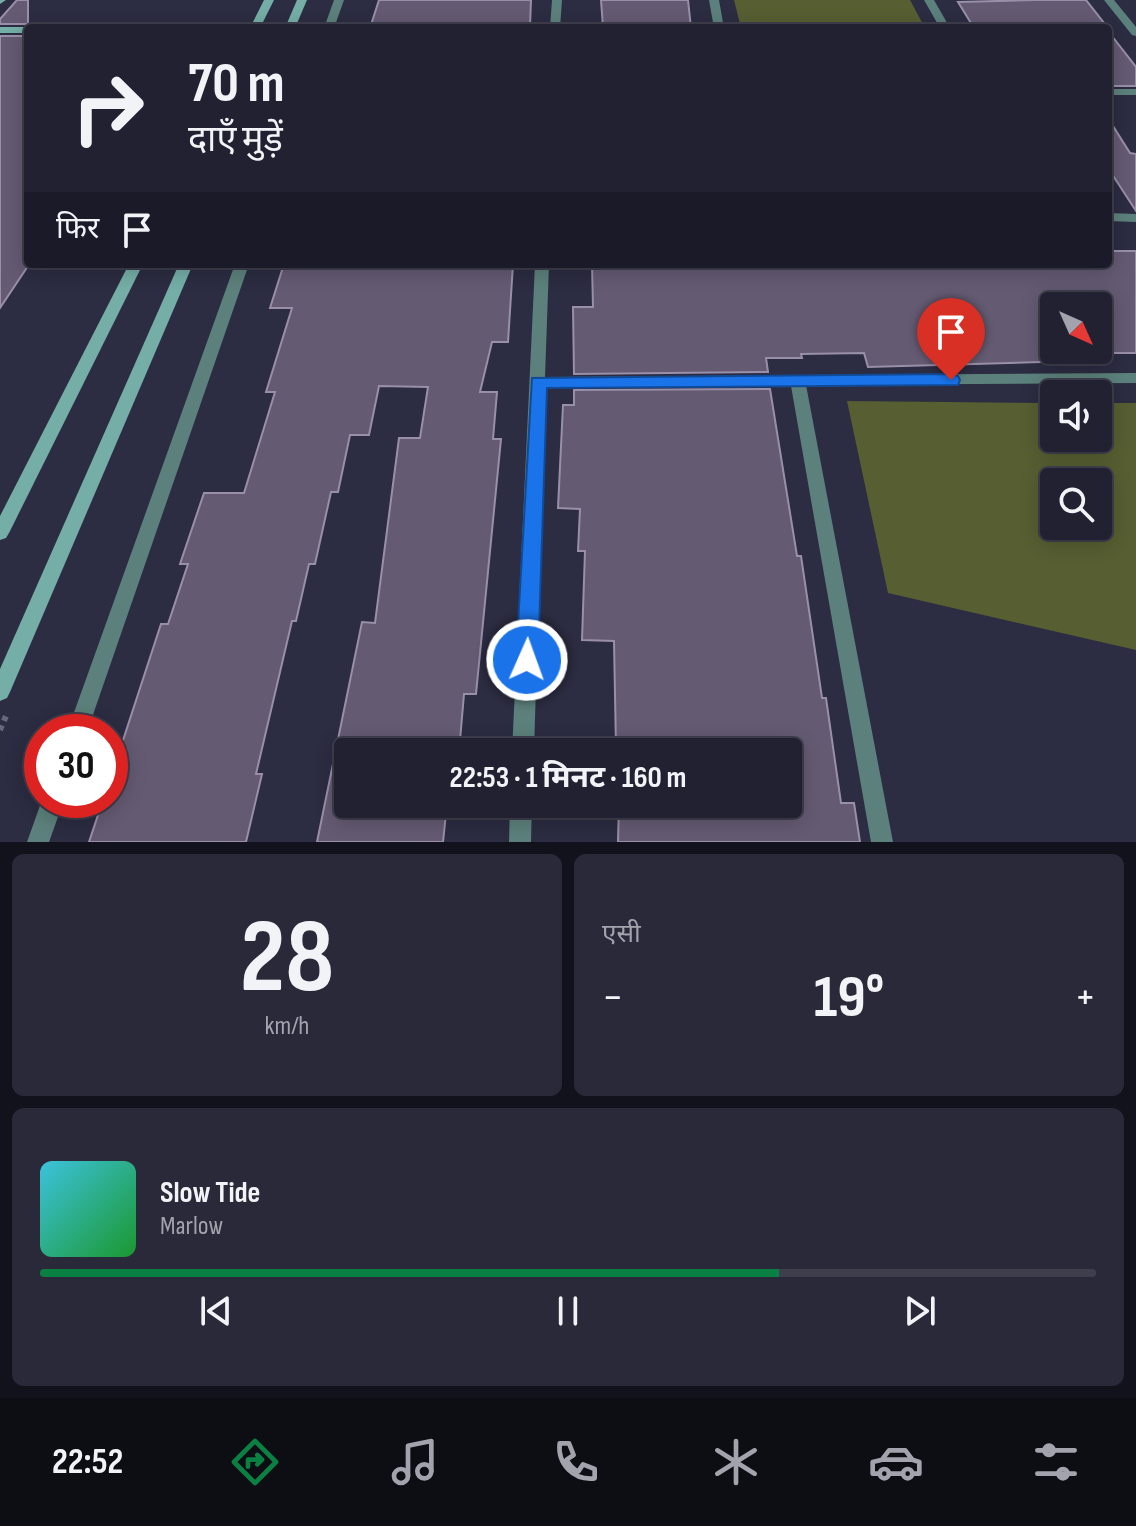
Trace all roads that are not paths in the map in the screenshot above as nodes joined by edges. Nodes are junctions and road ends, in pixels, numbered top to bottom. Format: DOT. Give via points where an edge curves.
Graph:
graph roads {
  1 [pos="269,0"];
  2 [pos="302,0"];
  3 [pos="339,0"];
  4 [pos="557,0"];
  5 [pos="714,0"];
  6 [pos="929,0"];
  7 [pos="1109,0"];
  8 [pos="1120,13"];
  9 [pos="1136,16"];
  10 [pos="257,24"];
  11 [pos="292,24"];
  12 [pos="330,24"];
  13 [pos="555,24"];
  14 [pos="718,24"];
  15 [pos="943,24"];
  16 [pos="0,30"];
  17 [pos="24,30"];
  18 [pos="1136,33"];
  19 [pos="1112,92"];
  20 [pos="1136,92"];
  21 [pos="1112,217"];
  22 [pos="1136,218"];
  23 [pos="134,268"];
  24 [pos="184,268"];
  25 [pos="241,268"];
  26 [pos="542,268"];
  27 [pos="1136,378"];
  28 [pos="538,382"];
  29 [pos="798,382"];
  30 [pos="0,533"];
  31 [pos="0,692"];
  32 [pos="83,714"];
  33 [pos="524,738"];
  34 [pos="47,818"];
  35 [pos="521,818"];
  36 [pos="38,842"];
  37 [pos="520,842"];
  38 [pos="882,842"];
  1 -- 10 [label="street"];
  2 -- 11 [label="street"];
  3 -- 12 [label="street"];
  4 -- 13 [label="street"];
  5 -- 14 [label="street"];
  6 -- 15 [label="street"];
  7 -- 8 [label="street"];
  8 -- 9 [label="street"];
  8 -- 18 [label="street"];
  16 -- 17 [label="street"];
  19 -- 20 [label="street"];
  21 -- 22 [label="street"];
  23 -- 30 [label="street"];
  24 -- 31 [label="street"];
  25 -- 32 [label="street"];
  26 -- 28 [label="street"];
  27 -- 29 [label="street"];
  28 -- 29 [label="street"];
  28 -- 33 [label="street"];
  29 -- 38 [label="street"];
  34 -- 36 [label="street"];
  35 -- 37 [label="street"];
}
